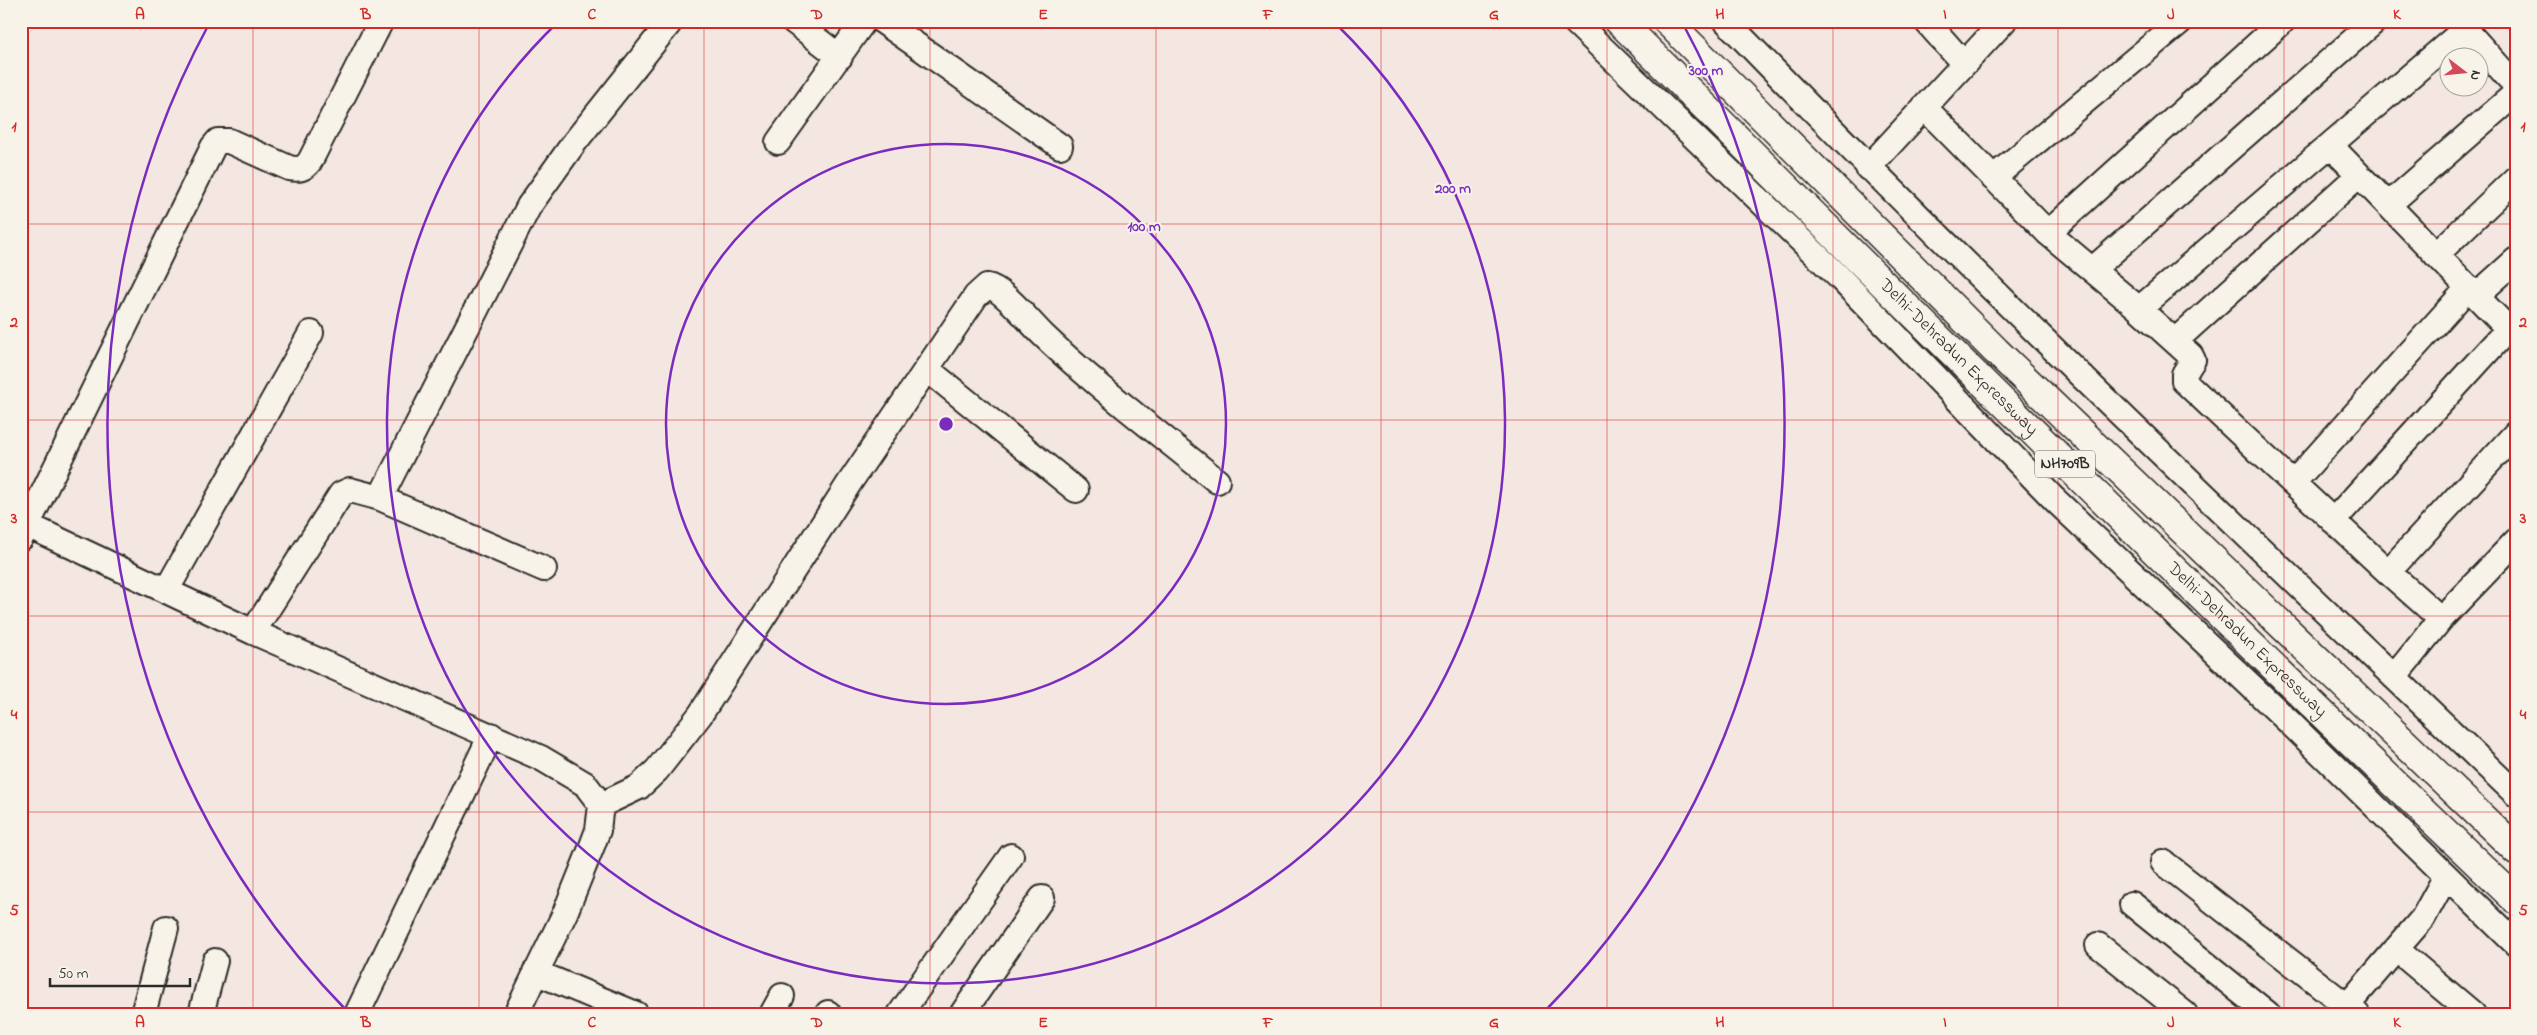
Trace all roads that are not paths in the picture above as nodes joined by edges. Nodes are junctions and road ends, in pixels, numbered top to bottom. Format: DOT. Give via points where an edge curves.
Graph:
graph roads {
  1 [pos="381,21"];
  2 [pos="671,21"];
  3 [pos="793,21"];
  4 [pos="864,21"];
  5 [pos="882,21"];
  6 [pos="1574,21"];
  7 [pos="1619,21"];
  8 [pos="1667,21"];
  9 [pos="1726,21"];
  10 [pos="1926,21"];
  11 [pos="2004,21"];
  12 [pos="2181,21"];
  13 [pos="2283,21"];
  14 [pos="2375,21"];
  15 [pos="2461,25"];
  16 [pos="840,57"];
  17 [pos="1964,64"];
  18 [pos="2516,86"];
  19 [pos="2516,93"];
  20 [pos="1924,107"];
  21 [pos="778,142"];
  22 [pos="2330,145"];
  23 [pos="1060,146"];
  24 [pos="1868,168"];
  25 [pos="2359,175"];
  26 [pos="1993,178"];
  27 [pos="2516,178"];
  28 [pos="2388,205"];
  29 [pos="2048,233"];
  30 [pos="2436,255"];
  31 [pos="2516,260"];
  32 [pos="2093,269"];
  33 [pos="2472,292"];
  34 [pos="2139,309"];
  35 [pos="311,333"];
  36 [pos="2512,333"];
  37 [pos="2176,341"];
  38 [pos="927,369"];
  39 [pos="2516,433"];
  40 [pos="1217,481"];
  41 [pos="2293,483"];
  42 [pos="1076,490"];
  43 [pos="380,498"];
  44 [pos="2333,521"];
  45 [pos="23,528"];
  46 [pos="2516,541"];
  47 [pos="544,569"];
  48 [pos="2388,572"];
  49 [pos="166,591"];
  50 [pos="2441,619"];
  51 [pos="253,632"];
  52 [pos="2394,676"];
  53 [pos="491,735"];
  54 [pos="2516,794"];
  55 [pos="601,805"];
  56 [pos="2516,850"];
  57 [pos="1011,856"];
  58 [pos="2163,862"];
  59 [pos="2446,876"];
  60 [pos="1042,898"];
  61 [pos="2516,900"];
  62 [pos="2132,904"];
  63 [pos="166,928"];
  64 [pos="2516,944"];
  65 [pos="2098,945"];
  66 [pos="2396,949"];
  67 [pos="215,962"];
  68 [pos="535,972"];
  69 [pos="2348,1011"];
  70 [pos="143,1014"];
  71 [pos="201,1014"];
  72 [pos="357,1014"];
  73 [pos="516,1014"];
  74 [pos="636,1014"];
  75 [pos="900,1014"];
  76 [pos="962,1014"];
  77 [pos="2185,1014"];
  78 [pos="2268,1014"];
  79 [pos="2473,1014"];
  1 -- 45 [label="street" via="305,167 298,170 289,168 229,141 218,142 213,148"];
  2 -- 43 [label="street" via="528,206"];
  3 -- 16 [label="street"];
  4 -- 16 [label="street"];
  5 -- 23 [label="street"];
  6 -- 59 [label="street" via="1839,277 2054,499"];
  7 -- 61 [label="highway, Delhi-Dehradun Expressway / NH709B" via="1974,375"];
  8 -- 56 [label="highway, Delhi-Dehradun Expressway / NH709B" via="1996,351"];
  9 -- 24 [label="street"];
  10 -- 17 [label="street"];
  11 -- 17 [label="street"];
  12 -- 26 [label="street"];
  13 -- 29 [label="street"];
  14 -- 32 [label="street"];
  15 -- 18 [label="street"];
  15 -- 22 [label="street"];
  16 -- 21 [label="street"];
  17 -- 20 [label="street"];
  19 -- 28 [label="street"];
  20 -- 24 [label="street"];
  20 -- 26 [label="street"];
  22 -- 25 [label="street"];
  22 -- 34 [label="street"];
  24 -- 52 [label="street"];
  25 -- 28 [label="street"];
  25 -- 37 [label="street"];
  26 -- 29 [label="street"];
  27 -- 30 [label="street"];
  28 -- 30 [label="street"];
  29 -- 32 [label="street"];
  30 -- 33 [label="street"];
  31 -- 33 [label="street"];
  32 -- 34 [label="street"];
  33 -- 36 [label="street"];
  33 -- 41 [label="street"];
  34 -- 37 [label="street"];
  35 -- 49 [label="street"];
  36 -- 44 [label="street"];
  37 -- 41 [label="street" via="2193,360 2184,381"];
  38 -- 40 [label="street" via="976,296 987,286 993,286 1083,371"];
  38 -- 42 [label="street"];
  38 -- 55 [label="street" via="700,715 657,770 639,787"];
  39 -- 48 [label="street"];
  41 -- 44 [label="street"];
  43 -- 47 [label="street"];
  43 -- 51 [label="street" via="350,490 341,494"];
  44 -- 48 [label="street"];
  45 -- 49 [label="street"];
  46 -- 50 [label="street"];
  48 -- 50 [label="street"];
  49 -- 51 [label="street"];
  50 -- 52 [label="street"];
  51 -- 53 [label="street"];
  52 -- 54 [label="street"];
  53 -- 55 [label="street" via="542,758 585,784"];
  53 -- 72 [label="street"];
  55 -- 68 [label="street" via="592,846"];
  57 -- 75 [label="street"];
  58 -- 69 [label="street"];
  59 -- 64 [label="street"];
  59 -- 66 [label="street" via="2423,918"];
  60 -- 76 [label="street"];
  62 -- 78 [label="street"];
  63 -- 70 [label="street"];
  65 -- 77 [label="street"];
  66 -- 69 [label="street"];
  66 -- 79 [label="street"];
  67 -- 71 [label="street"];
  68 -- 73 [label="street"];
  68 -- 74 [label="street"];
}
